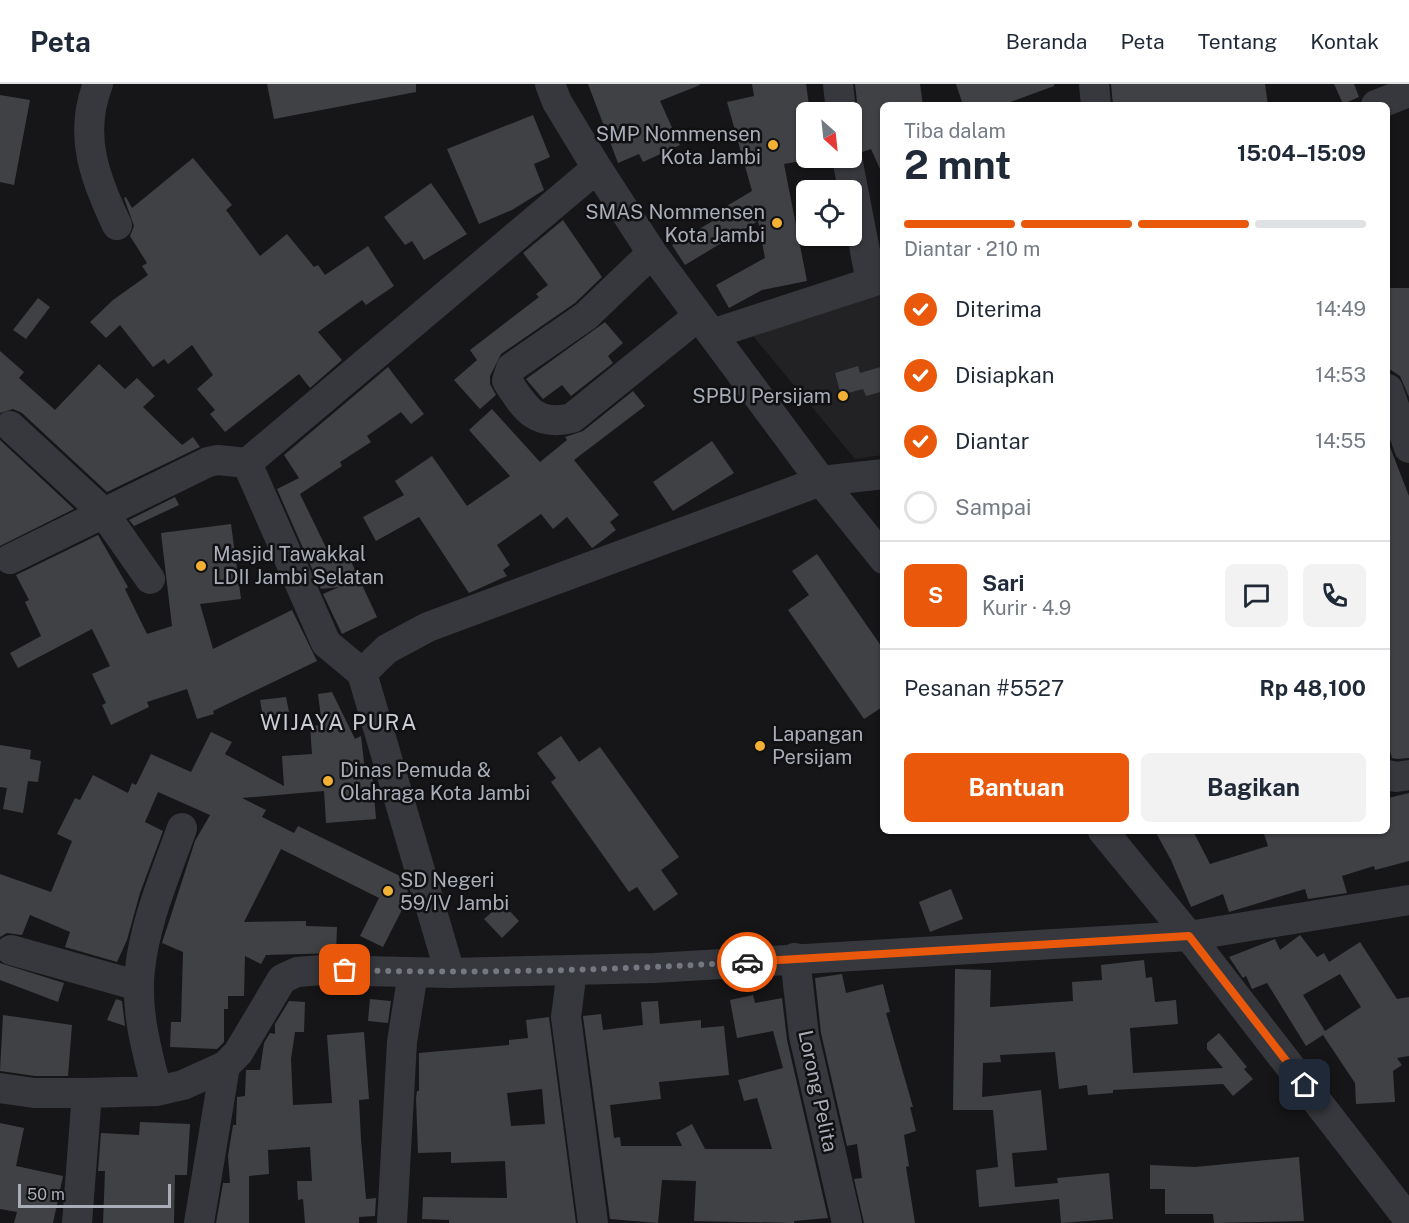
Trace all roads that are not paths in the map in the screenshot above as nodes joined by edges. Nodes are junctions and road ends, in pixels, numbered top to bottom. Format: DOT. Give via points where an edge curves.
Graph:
graph roads {
  1 [pos="98,84"];
  2 [pos="550,84"];
  3 [pos="838,84"];
  4 [pos="1094,84"];
  5 [pos="1409,92"];
  6 [pos="840,102"];
  7 [pos="1096,102"];
  8 [pos="1384,102"];
  9 [pos="597,168"];
  10 [pos="849,168"];
  11 [pos="117,225"];
  12 [pos="651,253"];
  13 [pos="877,280"];
  14 [pos="705,326"];
  15 [pos="1390,394"];
  16 [pos="10,426"];
  17 [pos="1408,442"];
  18 [pos="247,463"];
  19 [pos="880,474"];
  20 [pos="821,481"];
  21 [pos="103,512"];
  22 [pos="880,554"];
  23 [pos="10,559"];
  24 [pos="150,579"];
  25 [pos="362,674"];
  26 [pos="1409,775"];
  27 [pos="1390,776"];
  28 [pos="182,828"];
  29 [pos="1105,834"];
  30 [pos="1409,900"];
  31 [pos="1189,936"];
  32 [pos="11,950"];
  33 [pos="795,958"];
  34 [pos="572,970"];
  35 [pos="413,972"];
  36 [pos="450,973"];
  37 [pos="140,986"];
  38 [pos="225,1066"];
  39 [pos="0,1088"];
  40 [pos="157,1091"];
  41 [pos="87,1093"];
  42 [pos="1409,1220"];
  43 [pos="77,1223"];
  44 [pos="199,1223"];
  45 [pos="392,1223"];
  46 [pos="593,1223"];
  47 [pos="847,1223"];
  1 -- 11 [label="street" via="92,107 90,155 98,186"];
  2 -- 9 [label="street"];
  3 -- 6 [label="street"];
  4 -- 7 [label="street"];
  5 -- 8 [label="street"];
  9 -- 12 [label="street"];
  9 -- 18 [label="street"];
  10 -- 13 [label="street"];
  12 -- 14 [label="street"];
  12 -- 14 [label="street" via="586,316 511,368 507,381 526,410 554,423 572,418"];
  13 -- 14 [label="street"];
  14 -- 20 [label="street"];
  15 -- 17 [label="street"];
  16 -- 21 [label="street"];
  18 -- 21 [label="street" via="208,462"];
  18 -- 25 [label="street" via="326,644"];
  19 -- 20 [label="street"];
  20 -- 22 [label="street"];
  20 -- 25 [label="street" via="428,627 387,649"];
  21 -- 23 [label="street"];
  21 -- 24 [label="street"];
  25 -- 36 [label="street"];
  26 -- 27 [label="street"];
  28 -- 37 [label="street" via="147,933"];
  29 -- 31 [label="street"];
  30 -- 31 [label="street"];
  31 -- 33 [label="street"];
  31 -- 42 [label="street"];
  32 -- 37 [label="street"];
  33 -- 34 [label="street"];
  33 -- 47 [label="street, Lorong Pelita" via="804,1036"];
  34 -- 36 [label="street"];
  34 -- 46 [label="street" via="566,1017"];
  35 -- 36 [label="street"];
  35 -- 38 [label="street" via="322,970 290,974 266,1002 243,1047"];
  35 -- 45 [label="street" via="402,1042"];
  37 -- 40 [label="street" via="142,1029"];
  38 -- 40 [label="street" via="183,1085"];
  38 -- 44 [label="street"];
  39 -- 41 [label="street" via="34,1093"];
  40 -- 41 [label="street"];
  41 -- 43 [label="street"];
}
